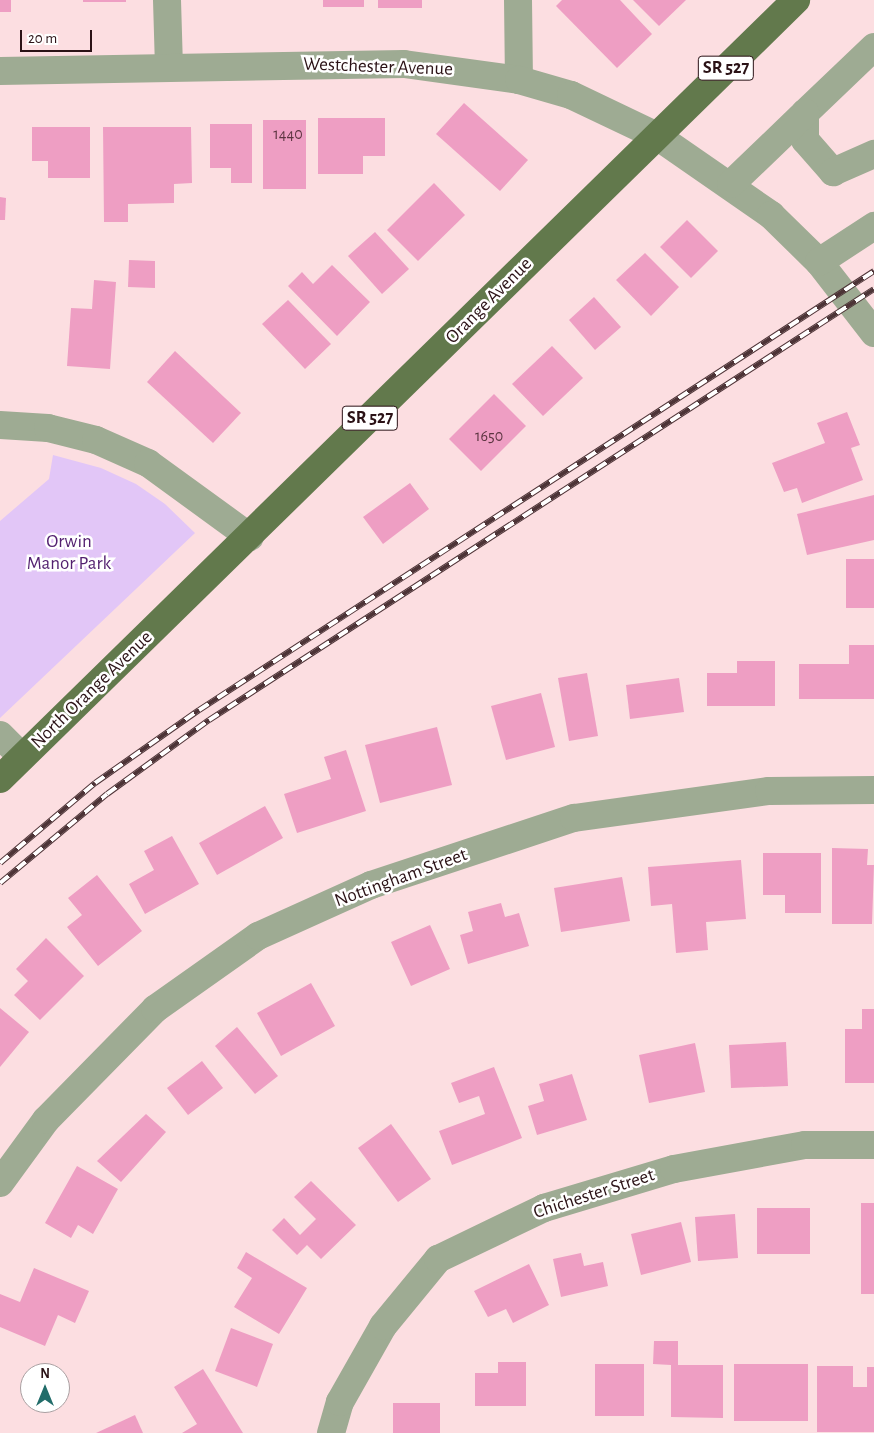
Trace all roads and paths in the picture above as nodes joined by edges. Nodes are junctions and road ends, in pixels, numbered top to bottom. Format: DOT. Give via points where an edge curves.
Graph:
graph roads {
  1 [pos="167,0"];
  2 [pos="518,0"];
  3 [pos="796,0"];
  4 [pos="874,47"];
  5 [pos="169,66"];
  6 [pos="0,71"];
  7 [pos="519,80"];
  8 [pos="805,113"];
  9 [pos="657,136"];
  10 [pos="874,154"];
  11 [pos="731,184"];
  12 [pos="874,226"];
  13 [pos="819,262"];
  14 [pos="874,333"];
  15 [pos="0,425"];
  16 [pos="250,537"];
  17 [pos="184,602"];
  18 [pos="0,735"];
  19 [pos="22,757"];
  20 [pos="0,779"];
  21 [pos="874,790"];
  22 [pos="874,1145"];
  23 [pos="0,1183"];
  24 [pos="331,1433"];
  1 -- 5 [label="street"];
  2 -- 7 [label="street"];
  3 -- 9 [label="main road, Orange Avenue / SR 527"];
  4 -- 8 [label="street"];
  5 -- 6 [label="street, Westchester Avenue"];
  5 -- 7 [label="street, Westchester Avenue" via="404,64"];
  7 -- 9 [label="street, Westchester Avenue" via="571,95"];
  8 -- 10 [label="street" via="805,140 833,172"];
  8 -- 11 [label="street"];
  9 -- 11 [label="street, Westchester Avenue"];
  9 -- 16 [label="main road, Orange Avenue / SR 527"];
  11 -- 13 [label="street, Westchester Avenue" via="771,215"];
  12 -- 13 [label="street"];
  13 -- 14 [label="street, Westchester Avenue"];
  15 -- 16 [label="street" via="48,428 96,440 148,463"];
  16 -- 17 [label="main road, Orange Avenue / SR 527"];
  17 -- 19 [label="main road, North Orange Avenue / SR 527"];
  18 -- 19 [label="street"];
  19 -- 20 [label="main road, North Orange Avenue / SR 527"];
  21 -- 23 [label="street, Nottingham Street" via="768,791 574,818 371,885 258,936 155,1009 46,1120"];
  22 -- 24 [label="street, Chichester Street" via="805,1144 674,1169 544,1208 438,1259 383,1326 340,1402"];
}
